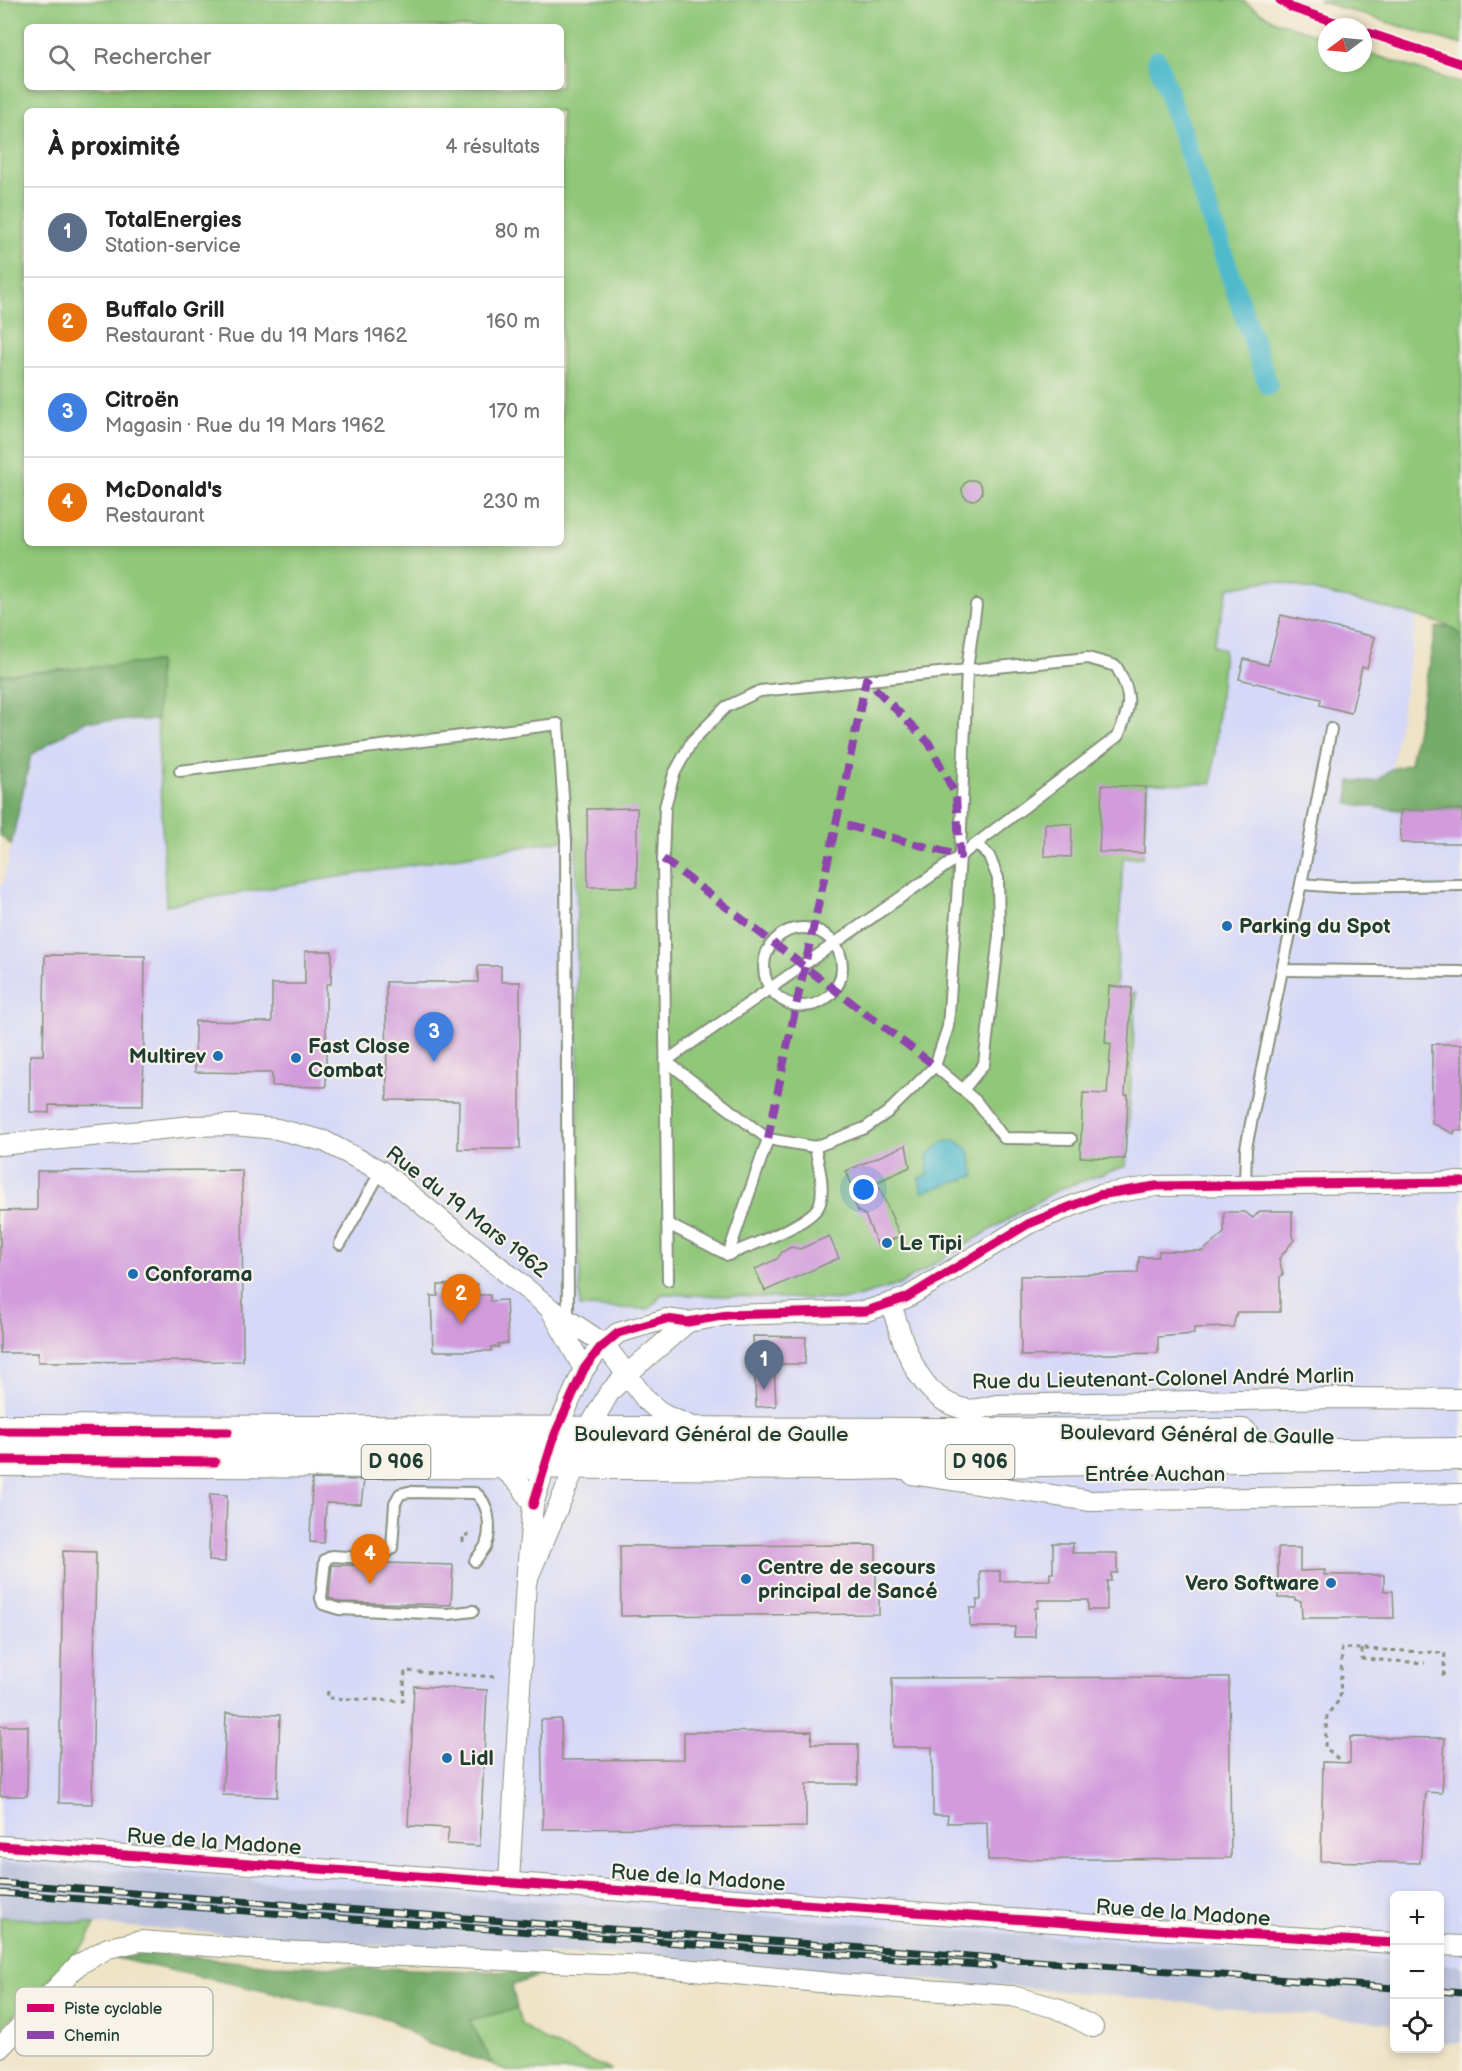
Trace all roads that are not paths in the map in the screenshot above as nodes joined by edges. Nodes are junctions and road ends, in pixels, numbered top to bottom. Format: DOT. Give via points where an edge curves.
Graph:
graph roads {
  1 [pos="976,605"];
  2 [pos="968,669"];
  3 [pos="1331,729"];
  4 [pos="180,771"];
  5 [pos="977,844"];
  6 [pos="960,856"];
  7 [pos="1301,884"];
  8 [pos="1462,885"];
  9 [pos="834,945"];
  10 [pos="1282,970"];
  11 [pos="1462,972"];
  12 [pos="770,989"];
  13 [pos="666,1061"];
  14 [pos="935,1066"];
  15 [pos="963,1090"];
  16 [pos="768,1139"];
  17 [pos="1071,1139"];
  18 [pos="0,1145"];
  19 [pos="815,1147"];
  20 [pos="381,1171"];
  21 [pos="1462,1182"];
  22 [pos="1245,1185"];
  23 [pos="668,1224"];
  24 [pos="340,1244"];
  25 [pos="728,1256"];
  26 [pos="668,1280"];
  27 [pos="891,1303"];
  28 [pos="550,1308"];
  29 [pos="568,1320"];
  30 [pos="688,1322"];
  31 [pos="604,1344"];
  32 [pos="584,1369"];
  33 [pos="626,1375"];
  34 [pos="1462,1399"];
  35 [pos="0,1431"];
  36 [pos="555,1434"];
  37 [pos="586,1434"];
  38 [pos="708,1434"];
  39 [pos="1462,1435"];
  40 [pos="1385,1445"];
  41 [pos="1462,1454"];
  42 [pos="0,1460"];
  43 [pos="497,1462"];
  44 [pos="546,1464"];
  45 [pos="850,1464"];
  46 [pos="576,1465"];
  47 [pos="1462,1494"];
  48 [pos="533,1505"];
  49 [pos="475,1561"];
  50 [pos="526,1582"];
  51 [pos="473,1611"];
  52 [pos="0,1846"];
  53 [pos="509,1882"];
  54 [pos="1390,1943"];
  55 [pos="1444,1945"];
  56 [pos="1462,1946"];
  57 [pos="57,1987"];
  58 [pos="1093,2027"];
  59 [pos="15,2032"];
  60 [pos="0,2048"];
  1 -- 2 [label="lane"];
  2 -- 5 [label="lane" via="1088,658 1116,666 1127,685 1130,709 1118,736"];
  2 -- 6 [label="lane"];
  2 -- 13 [label="lane" via="760,691 726,707 692,741 674,774 665,807"];
  3 -- 7 [label="lane"];
  4 -- 29 [label="lane" via="558,724 566,839"];
  5 -- 6 [label="lane"];
  5 -- 15 [label="lane" via="989,856 998,878 999,935 984,1064"];
  6 -- 9 [label="lane"];
  6 -- 14 [label="lane" via="948,1027"];
  7 -- 8 [label="lane"];
  7 -- 10 [label="lane"];
  9 -- 12 [label="lane"];
  9 -- 12 [label="lane" via="812,930 801,928 780,935 766,954 763,966"];
  9 -- 12 [label="lane" via="842,968 840,980 826,999 795,1006"];
  10 -- 11 [label="lane"];
  10 -- 22 [label="lane" via="1246,1148"];
  12 -- 13 [label="lane"];
  13 -- 16 [label="lane"];
  13 -- 23 [label="lane"];
  14 -- 15 [label="lane"];
  14 -- 19 [label="lane" via="873,1123"];
  15 -- 17 [label="lane" via="1004,1138"];
  16 -- 19 [label="lane"];
  16 -- 25 [label="lane"];
  18 -- 20 [label="street, Rue du 19 Mars 1962" via="234,1125 277,1129 324,1141"];
  19 -- 25 [label="lane" via="820,1204 810,1217"];
  20 -- 24 [label="lane"];
  20 -- 28 [label="street, Rue du 19 Mars 1962"];
  21 -- 22 [label="street"];
  22 -- 27 [label="street" via="1156,1186 1099,1195 1028,1224 906,1298"];
  23 -- 25 [label="lane"];
  23 -- 26 [label="lane"];
  27 -- 30 [label="street" via="866,1311 727,1315"];
  27 -- 34 [label="street, Rue du Lieutenant-Colonel André Marlin" via="905,1352 928,1385 943,1400 966,1410 1010,1405"];
  28 -- 29 [label="street, Rue du 19 Mars 1962"];
  28 -- 32 [label="street, Rue du 19 Mars 1962"];
  29 -- 31 [label="street, Rue du 19 Mars 1962"];
  30 -- 31 [label="street" via="666,1319 618,1333"];
  30 -- 33 [label="street"];
  31 -- 32 [label="street"];
  31 -- 33 [label="street, Rue du 19 Mars 1962"];
  32 -- 33 [label="street"];
  32 -- 36 [label="street"];
  33 -- 37 [label="street" via="609,1393"];
  33 -- 38 [label="street, Rue du 19 Mars 1962" via="664,1415"];
  35 -- 36 [label="main road, Boulevard Général de Gaulle / D 906"];
  36 -- 37 [label="main road, Boulevard Général de Gaulle / D 906"];
  36 -- 44 [label="street"];
  37 -- 38 [label="main road, Boulevard Général de Gaulle / D 906"];
  37 -- 46 [label="street"];
  38 -- 40 [label="main road, Boulevard Général de Gaulle / D 906"];
  39 -- 40 [label="main road, D 906"];
  40 -- 41 [label="main road, D 906"];
  40 -- 45 [label="main road, Boulevard Général de Gaulle / D 906"];
  42 -- 43 [label="main road, Boulevard Général de Gaulle / D 906"];
  43 -- 44 [label="main road, Boulevard Général de Gaulle / D 906"];
  43 -- 48 [label="street" via="522,1485"];
  44 -- 46 [label="main road, Boulevard Général de Gaulle / D 906"];
  44 -- 48 [label="street"];
  45 -- 46 [label="main road, Boulevard Général de Gaulle / D 906"];
  45 -- 47 [label="street, Entrée Auchan" via="1091,1501"];
  46 -- 50 [label="street"];
  48 -- 50 [label="street"];
  49 -- 51 [label="lane" via="486,1545 484,1499 475,1493 408,1492 400,1494 395,1503 392,1548 378,1559 325,1560 321,1598 324,1604 339,1609 449,1614"];
  50 -- 53 [label="street"];
  52 -- 53 [label="street, Rue de la Madone"];
  53 -- 54 [label="street, Rue de la Madone"];
  55 -- 56 [label="street"];
  57 -- 58 [label="street" via="78,1965 108,1948 141,1941 652,1966 1012,1996 1056,2008"];
  59 -- 60 [label="street"];
}
